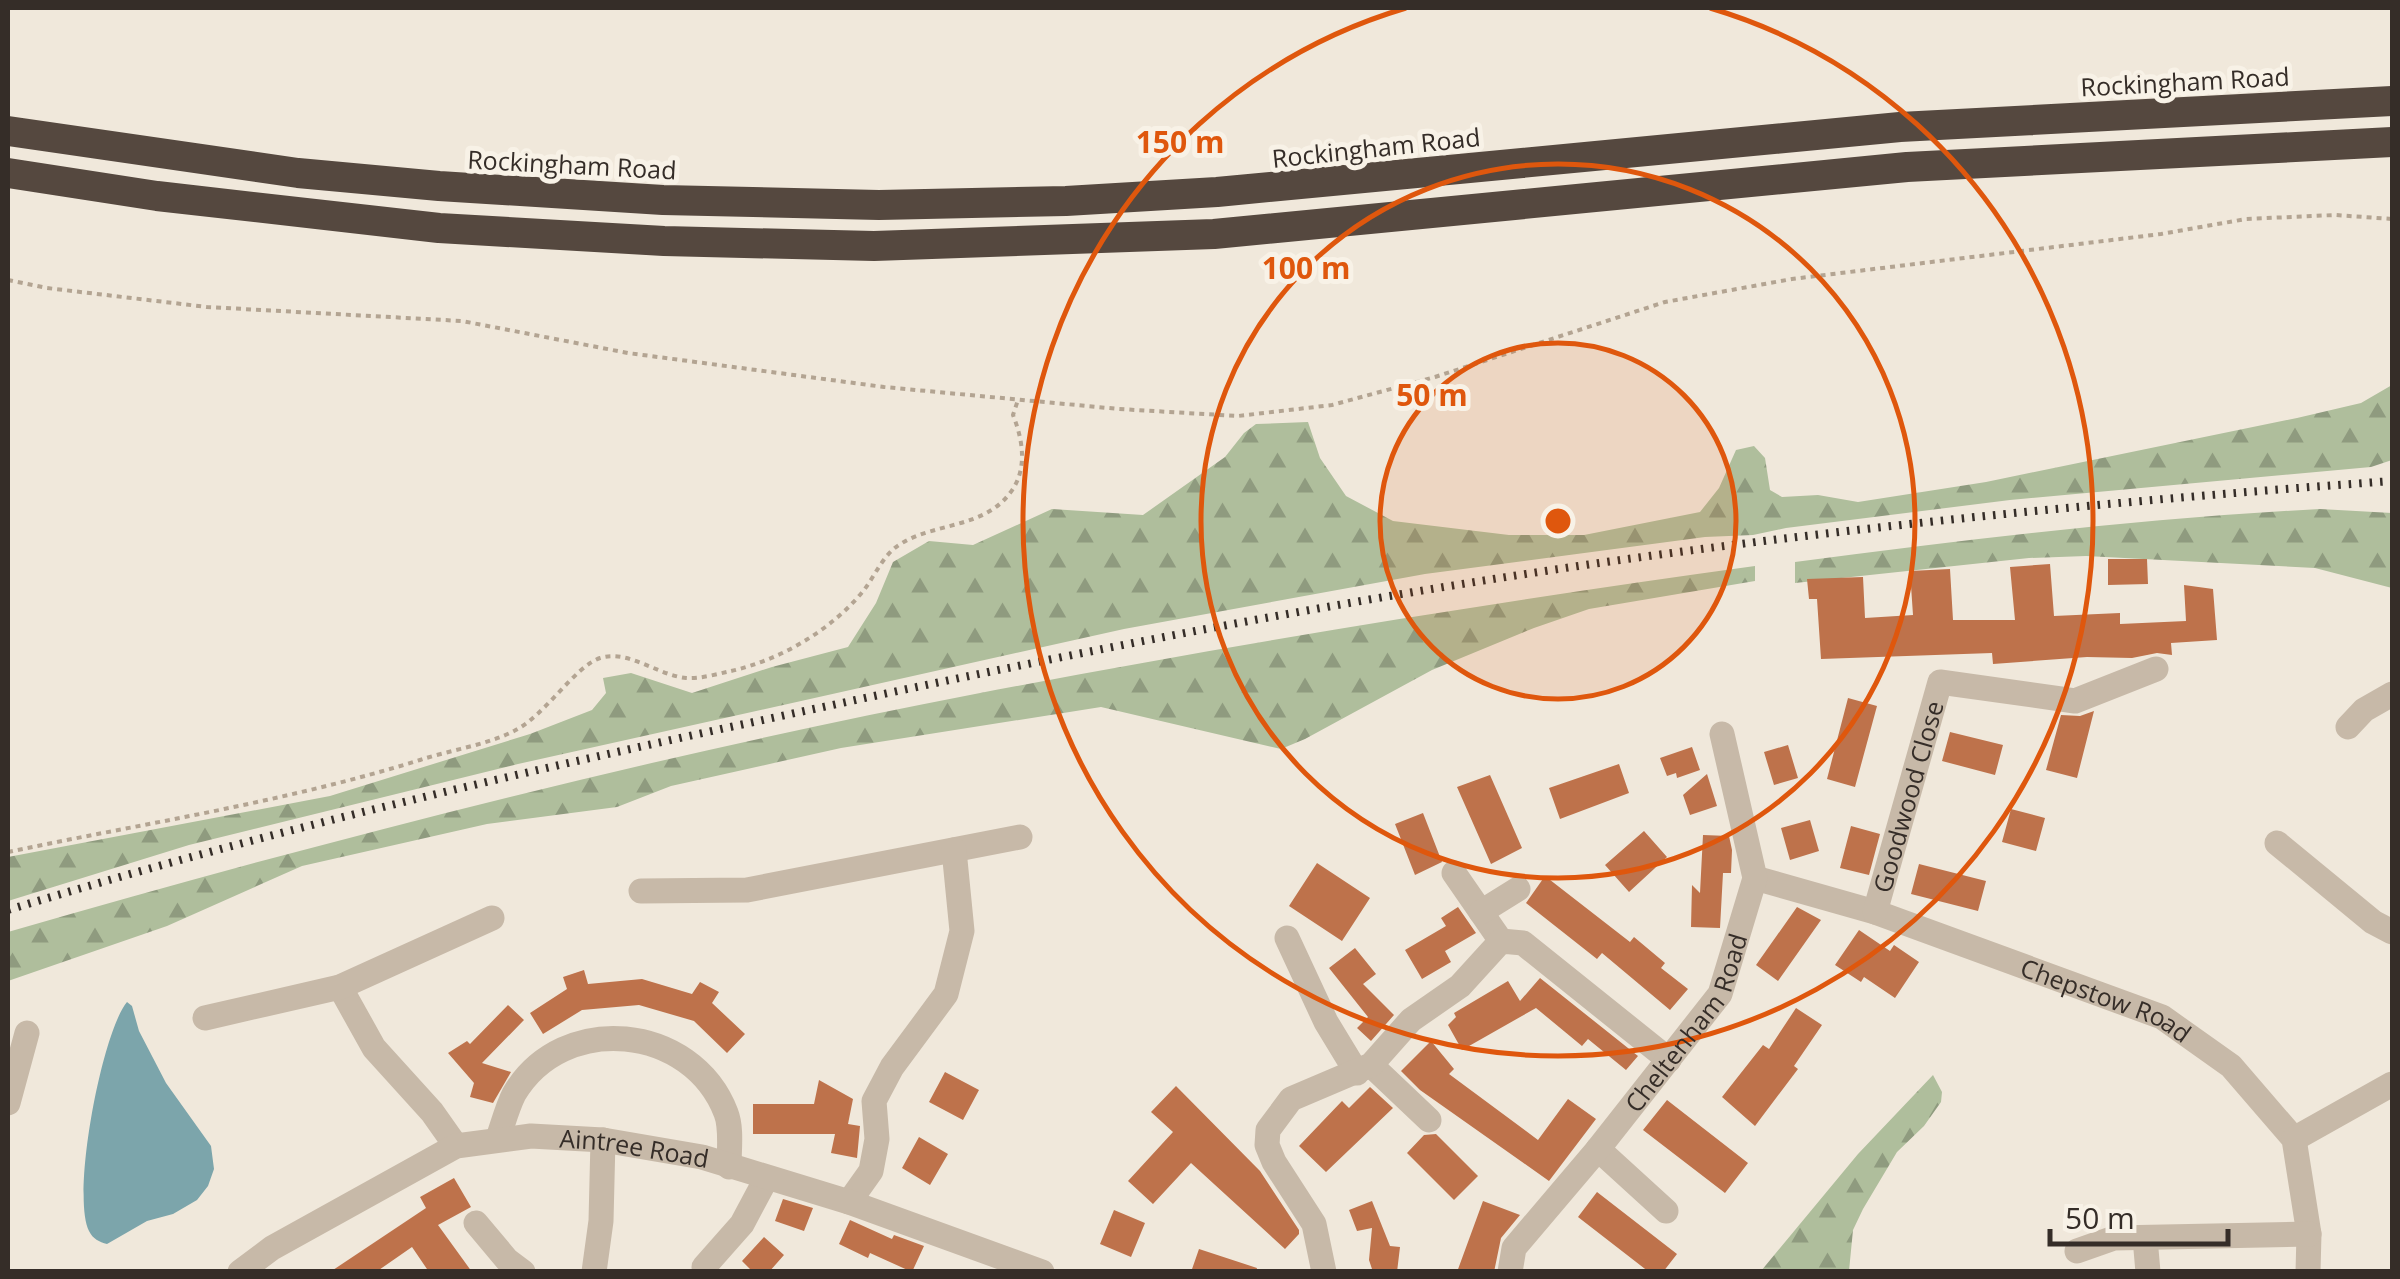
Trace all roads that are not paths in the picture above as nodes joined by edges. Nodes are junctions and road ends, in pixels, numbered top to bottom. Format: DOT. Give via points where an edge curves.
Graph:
graph roads {
  1 [pos="2392,101"];
  2 [pos="8,131"];
  3 [pos="2392,142"];
  4 [pos="8,172"];
  5 [pos="2156,669"];
  6 [pos="2392,694"];
  7 [pos="2348,728"];
  8 [pos="1722,734"];
  9 [pos="1020,836"];
  10 [pos="2277,843"];
  11 [pos="954,850"];
  12 [pos="1454,873"];
  13 [pos="1756,878"];
  14 [pos="1518,889"];
  15 [pos="641,891"];
  16 [pos="1481,912"];
  17 [pos="1874,912"];
  18 [pos="492,918"];
  19 [pos="2392,932"];
  20 [pos="1287,938"];
  21 [pos="1501,941"];
  22 [pos="340,988"];
  23 [pos="204,1018"];
  24 [pos="26,1033"];
  25 [pos="1670,1060"];
  26 [pos="1364,1069"];
  27 [pos="2392,1084"];
  28 [pos="8,1103"];
  29 [pos="1429,1120"];
  30 [pos="498,1138"];
  31 [pos="604,1140"];
  32 [pos="2294,1140"];
  33 [pos="456,1146"];
  34 [pos="1598,1149"];
  35 [pos="730,1167"];
  36 [pos="766,1179"];
  37 [pos="850,1202"];
  38 [pos="1666,1212"];
  39 [pos="476,1223"];
  40 [pos="2309,1234"];
  41 [pos="2145,1238"];
  42 [pos="2076,1250"];
  43 [pos="704,1267"];
  44 [pos="240,1272"];
  45 [pos="523,1272"];
  46 [pos="594,1272"];
  47 [pos="1042,1272"];
  48 [pos="1324,1272"];
  49 [pos="1510,1272"];
  50 [pos="2148,1272"];
  51 [pos="2308,1272"];
  1 -- 2 [label="highway, Rockingham Road" via="1900,127 1217,192 879,204 439,186 210,162"];
  3 -- 4 [label="highway" via="1907,167 1214,234 874,246 439,228"];
  5 -- 17 [label="street, Goodwood Close" via="2075,702 1940,682"];
  6 -- 7 [label="street"];
  8 -- 13 [label="street"];
  9 -- 11 [label="street"];
  10 -- 19 [label="street"];
  11 -- 15 [label="street" via="747,890"];
  11 -- 37 [label="street" via="962,931 946,994 874,1101 871,1170"];
  12 -- 16 [label="street"];
  13 -- 17 [label="street, Chepstow Road"];
  13 -- 25 [label="street, Cheltenham Road" via="1720,994"];
  14 -- 16 [label="street"];
  16 -- 21 [label="street"];
  17 -- 32 [label="street, Chepstow Road" via="2162,1017 2231,1066"];
  18 -- 22 [label="street"];
  20 -- 26 [label="street" via="1326,1022"];
  21 -- 25 [label="street" via="1522,942"];
  21 -- 26 [label="street"];
  22 -- 23 [label="street"];
  22 -- 33 [label="street" via="374,1048"];
  24 -- 28 [label="street"];
  25 -- 34 [label="street, Cheltenham Road"];
  26 -- 29 [label="street"];
  26 -- 48 [label="street" via="1290,1099 1268,1130 1274,1162 1314,1224"];
  27 -- 32 [label="street"];
  30 -- 31 [label="street, Aintree Road"];
  30 -- 33 [label="street, Aintree Road"];
  30 -- 35 [label="street" via="514,1094 546,1060 579,1042 625,1037 657,1044 701,1073 728,1116"];
  31 -- 35 [label="street, Aintree Road"];
  31 -- 46 [label="street"];
  32 -- 40 [label="street"];
  33 -- 44 [label="street, Aintree Road"];
  34 -- 38 [label="street"];
  34 -- 49 [label="street, Cheltenham Road" via="1514,1248"];
  35 -- 36 [label="street, Aintree Road"];
  36 -- 37 [label="street, Aintree Road"];
  36 -- 43 [label="street" via="742,1224"];
  37 -- 47 [label="street, Aintree Road"];
  39 -- 45 [label="street"];
  40 -- 41 [label="street"];
  40 -- 51 [label="street"];
  41 -- 42 [label="street" via="2114,1238"];
  41 -- 50 [label="street"];
}
